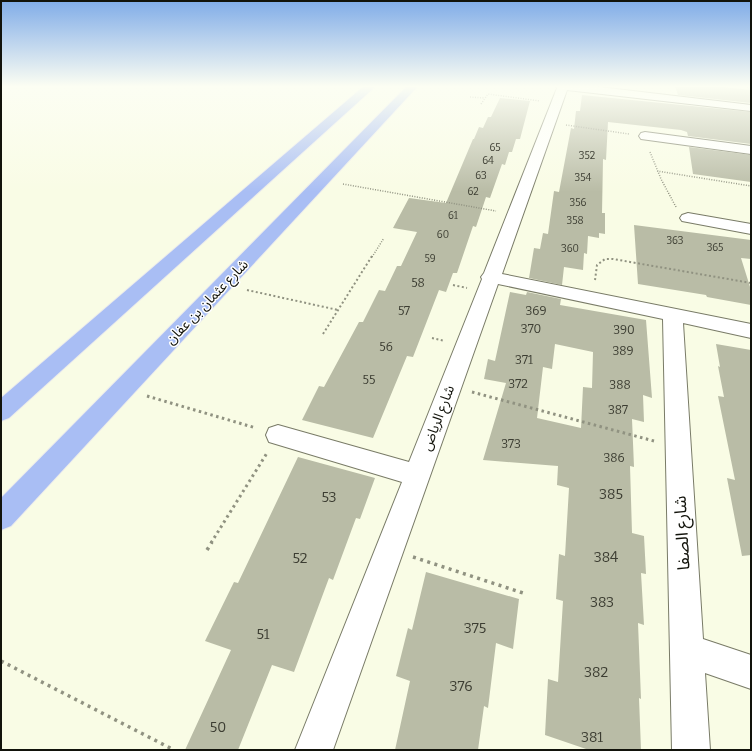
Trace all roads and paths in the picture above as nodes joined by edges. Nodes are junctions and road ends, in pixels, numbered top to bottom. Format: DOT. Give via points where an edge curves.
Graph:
graph roads {
  1 [pos="331,121"];
  2 [pos="379,121"];
  3 [pos="533,121"];
  4 [pos="550,121"];
  5 [pos="548,126"];
  6 [pos="645,136"];
  7 [pos="751,150"];
  8 [pos="657,171"];
  9 [pos="323,180"];
  10 [pos="751,186"];
  11 [pos="514,214"];
  12 [pos="688,218"];
  13 [pos="751,229"];
  14 [pos="384,238"];
  15 [pos="490,278"];
  16 [pos="751,283"];
  17 [pos="223,285"];
  18 [pos="592,298"];
  19 [pos="338,310"];
  20 [pos="673,315"];
  21 [pos="751,331"];
  22 [pos="323,334"];
  23 [pos="450,386"];
  24 [pos="123,389"];
  25 [pos="1,412"];
  26 [pos="278,435"];
  27 [pos="678,448"];
  28 [pos="416,475"];
  29 [pos="1,517"];
  30 [pos="389,549"];
  31 [pos="207,550"];
  32 [pos="523,593"];
  33 [pos="687,650"];
  34 [pos="1,661"];
  35 [pos="751,672"];
  36 [pos="174,750"];
  37 [pos="314,750"];
  38 [pos="691,750"];
  1 -- 25 [label="main road"];
  2 -- 9 [label="main road, شارع عثمان بن عفان"];
  3 -- 5 [label="path" via="531,126"];
  4 -- 5 [label="street, شارع الرياض"];
  5 -- 6 [label="path"];
  5 -- 11 [label="street, شارع الرياض"];
  6 -- 7 [label="street"];
  6 -- 8 [label="path"];
  8 -- 10 [label="path"];
  8 -- 12 [label="path" via="674,204"];
  9 -- 11 [label="path"];
  9 -- 17 [label="main road, شارع عثمان بن عفان"];
  11 -- 15 [label="street, شارع الرياض"];
  12 -- 13 [label="street"];
  14 -- 19 [label="path"];
  15 -- 18 [label="street"];
  15 -- 23 [label="street, شارع الرياض"];
  16 -- 18 [label="path" via="621,259 605,259 597,265"];
  17 -- 19 [label="path"];
  17 -- 24 [label="main road, شارع عثمان بن عفان"];
  18 -- 20 [label="street"];
  19 -- 22 [label="path"];
  20 -- 21 [label="street"];
  20 -- 27 [label="street, شارع الصفا"];
  23 -- 27 [label="path"];
  23 -- 28 [label="street, شارع الرياض"];
  24 -- 26 [label="path"];
  24 -- 29 [label="main road, شارع عثمان بن عفان"];
  26 -- 28 [label="street"];
  26 -- 31 [label="path"];
  27 -- 33 [label="street, شارع الصفا"];
  28 -- 30 [label="street, شارع الرياض"];
  30 -- 32 [label="path"];
  30 -- 37 [label="street, شارع الرياض"];
  33 -- 35 [label="street"];
  33 -- 38 [label="street, شارع الصفا"];
  34 -- 36 [label="path"];
}
